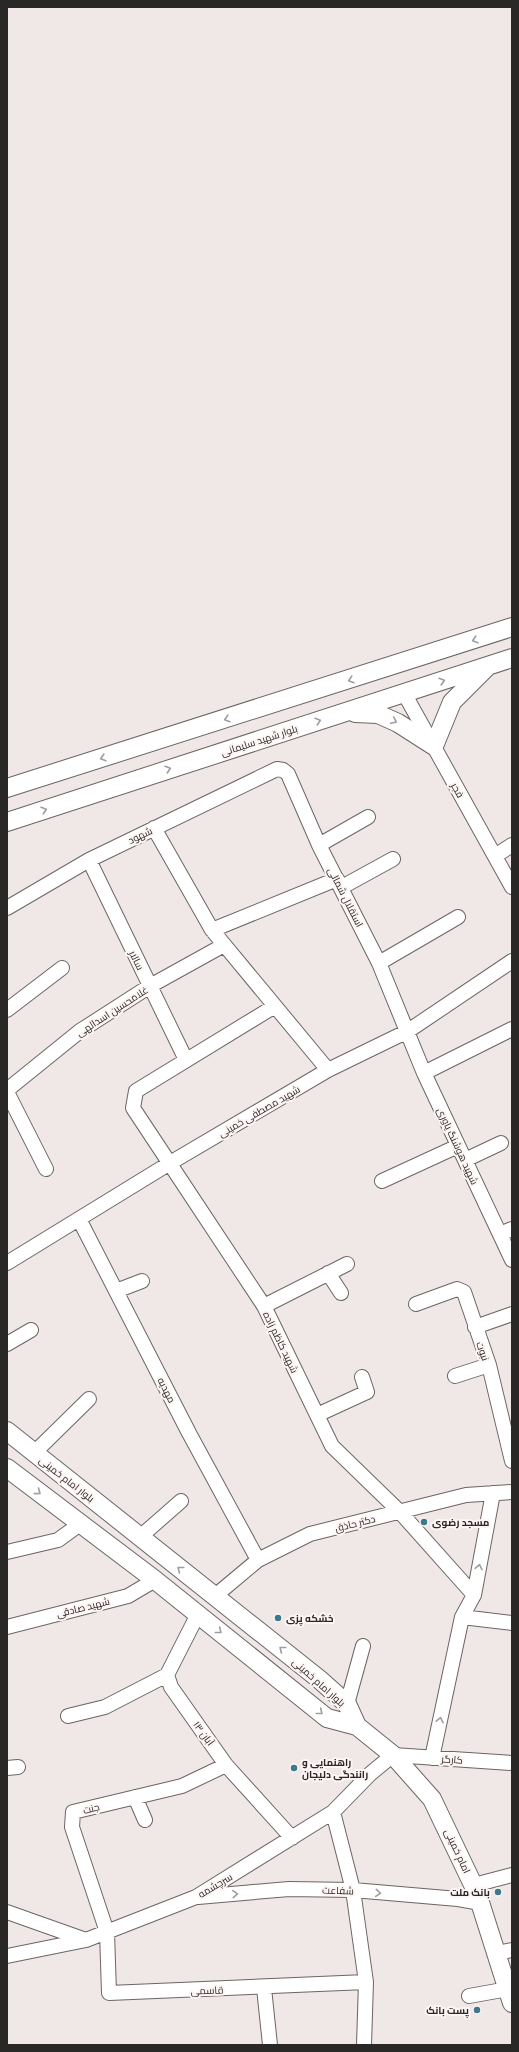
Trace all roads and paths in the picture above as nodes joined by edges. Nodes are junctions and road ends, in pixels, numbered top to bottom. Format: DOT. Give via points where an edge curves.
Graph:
graph roads {
  1 [pos="512,627"];
  2 [pos="512,658"];
  3 [pos="489,665"];
  4 [pos="390,667"];
  5 [pos="404,693"];
  6 [pos="342,713"];
  7 [pos="434,746"];
  8 [pos="277,769"];
  9 [pos="7,788"];
  10 [pos="368,817"];
  11 [pos="7,822"];
  12 [pos="154,828"];
  13 [pos="319,845"];
  14 [pos="512,845"];
  15 [pos="495,856"];
  16 [pos="393,859"];
  17 [pos="89,860"];
  18 [pos="339,883"];
  19 [pos="512,887"];
  20 [pos="7,908"];
  21 [pos="458,917"];
  22 [pos="212,930"];
  23 [pos="224,945"];
  24 [pos="512,961"];
  25 [pos="379,963"];
  26 [pos="62,968"];
  27 [pos="150,986"];
  28 [pos="275,1006"];
  29 [pos="7,1010"];
  30 [pos="512,1028"];
  31 [pos="408,1031"];
  32 [pos="186,1060"];
  33 [pos="328,1070"];
  34 [pos="424,1073"];
  35 [pos="7,1091"];
  36 [pos="501,1143"];
  37 [pos="458,1146"];
  38 [pos="465,1160"];
  39 [pos="170,1163"];
  40 [pos="46,1169"];
  41 [pos="382,1181"];
  42 [pos="79,1219"];
  43 [pos="506,1231"];
  44 [pos="512,1260"];
  45 [pos="7,1263"];
  46 [pos="347,1264"];
  47 [pos="328,1273"];
  48 [pos="142,1281"];
  49 [pos="116,1291"];
  50 [pos="341,1293"];
  51 [pos="416,1304"];
  52 [pos="264,1306"];
  53 [pos="512,1314"];
  54 [pos="475,1327"];
  55 [pos="31,1330"];
  56 [pos="7,1344"];
  57 [pos="488,1365"];
  58 [pos="455,1376"];
  59 [pos="362,1377"];
  60 [pos="89,1399"];
  61 [pos="317,1415"];
  62 [pos="7,1431"];
  63 [pos="34,1453"];
  64 [pos="512,1461"];
  65 [pos="7,1468"];
  66 [pos="512,1492"];
  67 [pos="493,1493"];
  68 [pos="181,1501"];
  69 [pos="400,1512"];
  70 [pos="80,1524"];
  71 [pos="140,1537"];
  72 [pos="7,1552"];
  73 [pos="258,1560"];
  74 [pos="155,1580"];
  75 [pos="474,1595"];
  76 [pos="215,1596"];
  77 [pos="198,1614"];
  78 [pos="462,1617"];
  79 [pos="512,1623"];
  80 [pos="7,1626"];
  81 [pos="363,1646"];
  82 [pos="167,1675"];
  83 [pos="347,1704"];
  84 [pos="68,1716"];
  85 [pos="357,1726"];
  86 [pos="393,1755"];
  87 [pos="432,1758"];
  88 [pos="505,1763"];
  89 [pos="226,1764"];
  90 [pos="512,1768"];
  91 [pos="135,1797"];
  92 [pos="333,1812"];
  93 [pos="145,1820"];
  94 [pos="292,1838"];
  95 [pos="512,1875"];
  96 [pos="474,1885"];
  97 [pos="353,1890"];
  98 [pos="196,1897"];
  99 [pos="481,1903"];
  100 [pos="7,1912"];
  101 [pos="106,1932"];
  102 [pos="86,1940"];
  103 [pos="505,1952"];
  104 [pos="7,1956"];
  105 [pos="366,1982"];
  106 [pos="264,1988"];
  107 [pos="470,1996"];
  108 [pos="510,1996"];
  109 [pos="270,2045"];
  110 [pos="364,2045"];
  1 -- 4 [label="main road, one-way"];
  2 -- 3 [label="main road, بلوار شهید سلیمانی"];
  5 -- 3 [label="main road, بلوار شهید سلیمانی, one-way"];
  3 -- 7 [label="main road" via="452,702"];
  4 -- 5 [label="main road"];
  4 -- 9 [label="main road, one-way"];
  5 -- 6 [label="main road, بلوار شهید سلیمانی"];
  5 -- 7 [label="street, فجر"];
  6 -- 7 [label="main road, one-way" via="378,714 398,723"];
  11 -- 6 [label="main road, بلوار شهید سلیمانی, one-way"];
  7 -- 15 [label="street, فجر"];
  8 -- 12 [label="street, شهود"];
  8 -- 13 [label="street, استقلال شمالی" via="288,774"];
  10 -- 13 [label="street"];
  12 -- 17 [label="street, شهود"];
  12 -- 22 [label="street"];
  13 -- 18 [label="street, استقلال شمالی"];
  14 -- 15 [label="street"];
  15 -- 19 [label="street, فجر"];
  16 -- 18 [label="street"];
  17 -- 20 [label="street, شهود"];
  17 -- 27 [label="street, سالار"];
  18 -- 22 [label="street"];
  18 -- 25 [label="street, استقلال شمالی"];
  21 -- 25 [label="street"];
  22 -- 23 [label="street"];
  23 -- 27 [label="street, غلامحسین اسدالهی"];
  23 -- 28 [label="street"];
  24 -- 31 [label="street, شهید مصطفی خمینی"];
  25 -- 31 [label="street, استقلال شمالی"];
  26 -- 29 [label="street"];
  27 -- 32 [label="street, سالار"];
  27 -- 35 [label="street, غلامحسین اسدالهی" via="80,1031"];
  28 -- 32 [label="street, شهید کاظم زاده"];
  28 -- 33 [label="street"];
  30 -- 34 [label="street"];
  31 -- 33 [label="street, شهید مصطفی خمینی"];
  31 -- 34 [label="street, شهید هوشنگ یاوری"];
  32 -- 39 [label="street, شهید کاظم زاده" via="136,1091 133,1108"];
  33 -- 39 [label="street, شهید مصطفی خمینی"];
  34 -- 37 [label="street, شهید هوشنگ یاوری"];
  35 -- 40 [label="street"];
  36 -- 38 [label="street"];
  37 -- 38 [label="street, شهید هوشنگ یاوری"];
  37 -- 41 [label="street"];
  38 -- 43 [label="street, شهید هوشنگ یاوری"];
  39 -- 42 [label="street, شهید مصطفی خمینی"];
  39 -- 52 [label="street, شهید کاظم زاده"];
  42 -- 45 [label="street, شهید مصطفی خمینی"];
  42 -- 49 [label="street, مهدیه"];
  43 -- 44 [label="street, شهید هوشنگ یاوری"];
  46 -- 47 [label="street"];
  47 -- 50 [label="street"];
  47 -- 52 [label="street"];
  48 -- 49 [label="street"];
  49 -- 73 [label="street, مهدیه"];
  51 -- 54 [label="street, نبوت" via="460,1289 464,1292"];
  52 -- 61 [label="street, شهید کاظم زاده"];
  53 -- 54 [label="street"];
  54 -- 57 [label="street, نبوت"];
  55 -- 56 [label="street"];
  57 -- 58 [label="street"];
  57 -- 64 [label="street, نبوت"];
  59 -- 61 [label="street" via="367,1392"];
  60 -- 63 [label="street"];
  61 -- 69 [label="street, شهید کاظم زاده" via="332,1446"];
  62 -- 63 [label="main road, بلوار امام خمینی"];
  63 -- 71 [label="main road, بلوار امام خمینی"];
  65 -- 70 [label="main road, بلوار امام خمینی, one-way"];
  66 -- 67 [label="street, دکتر حاذق"];
  67 -- 69 [label="street, دکتر حاذق" via="466,1496"];
  75 -- 67 [label="street, one-way"];
  68 -- 71 [label="street"];
  69 -- 73 [label="street, دکتر حاذق" via="310,1534"];
  69 -- 75 [label="street"];
  70 -- 72 [label="street" via="58,1540"];
  70 -- 74 [label="main road, بلوار امام خمینی"];
  76 -- 71 [label="main road, بلوار امام خمینی, one-way"];
  73 -- 76 [label="street, دکتر حاذق"];
  74 -- 77 [label="main road, بلوار امام خمینی"];
  74 -- 80 [label="street, شهید صادقی" via="128,1596"];
  75 -- 78 [label="street"];
  83 -- 76 [label="main road, بلوار امام خمینی, one-way"];
  77 -- 82 [label="street"];
  77 -- 85 [label="main road, بلوار امام خمینی, one-way" via="327,1718"];
  78 -- 79 [label="street"];
  87 -- 78 [label="street, one-way"];
  81 -- 83 [label="street"];
  82 -- 84 [label="street" via="105,1707"];
  82 -- 89 [label="street, ۱۳ آبان" via="171,1687"];
  83 -- 85 [label="main road, بلوار امام خمینی"];
  85 -- 86 [label="main road, امام خمینی"];
  86 -- 87 [label="street, کارگر"];
  86 -- 92 [label="street, سرچشمه" via="370,1774"];
  86 -- 96 [label="main road, امام خمینی" via="432,1799"];
  87 -- 88 [label="street, کارگر"];
  88 -- 90 [label="street, کارگر"];
  89 -- 91 [label="street, جنت" via="182,1786"];
  89 -- 94 [label="street, ۱۳ آبان"];
  91 -- 93 [label="street"];
  91 -- 101 [label="street, جنت" via="73,1812 72,1827"];
  92 -- 94 [label="street, سرچشمه"];
  92 -- 97 [label="street"];
  94 -- 98 [label="street, سرچشمه"];
  95 -- 96 [label="street"];
  96 -- 99 [label="main road, امام خمینی"];
  98 -- 97 [label="street, شفاعت, one-way" via="289,1889"];
  97 -- 99 [label="street, شفاعت, one-way"];
  97 -- 105 [label="street"];
  98 -- 101 [label="street, سرچشمه"];
  99 -- 103 [label="main road, امام خمینی"];
  100 -- 102 [label="street"];
  101 -- 102 [label="street, سرچشمه"];
  101 -- 106 [label="street, قاسمی" via="109,1993"];
  102 -- 104 [label="street, سرچشمه"];
  103 -- 108 [label="main road, امام خمینی"];
  105 -- 106 [label="street, قاسمی"];
  105 -- 110 [label="street"];
  106 -- 109 [label="street"];
  107 -- 108 [label="street"];
}
